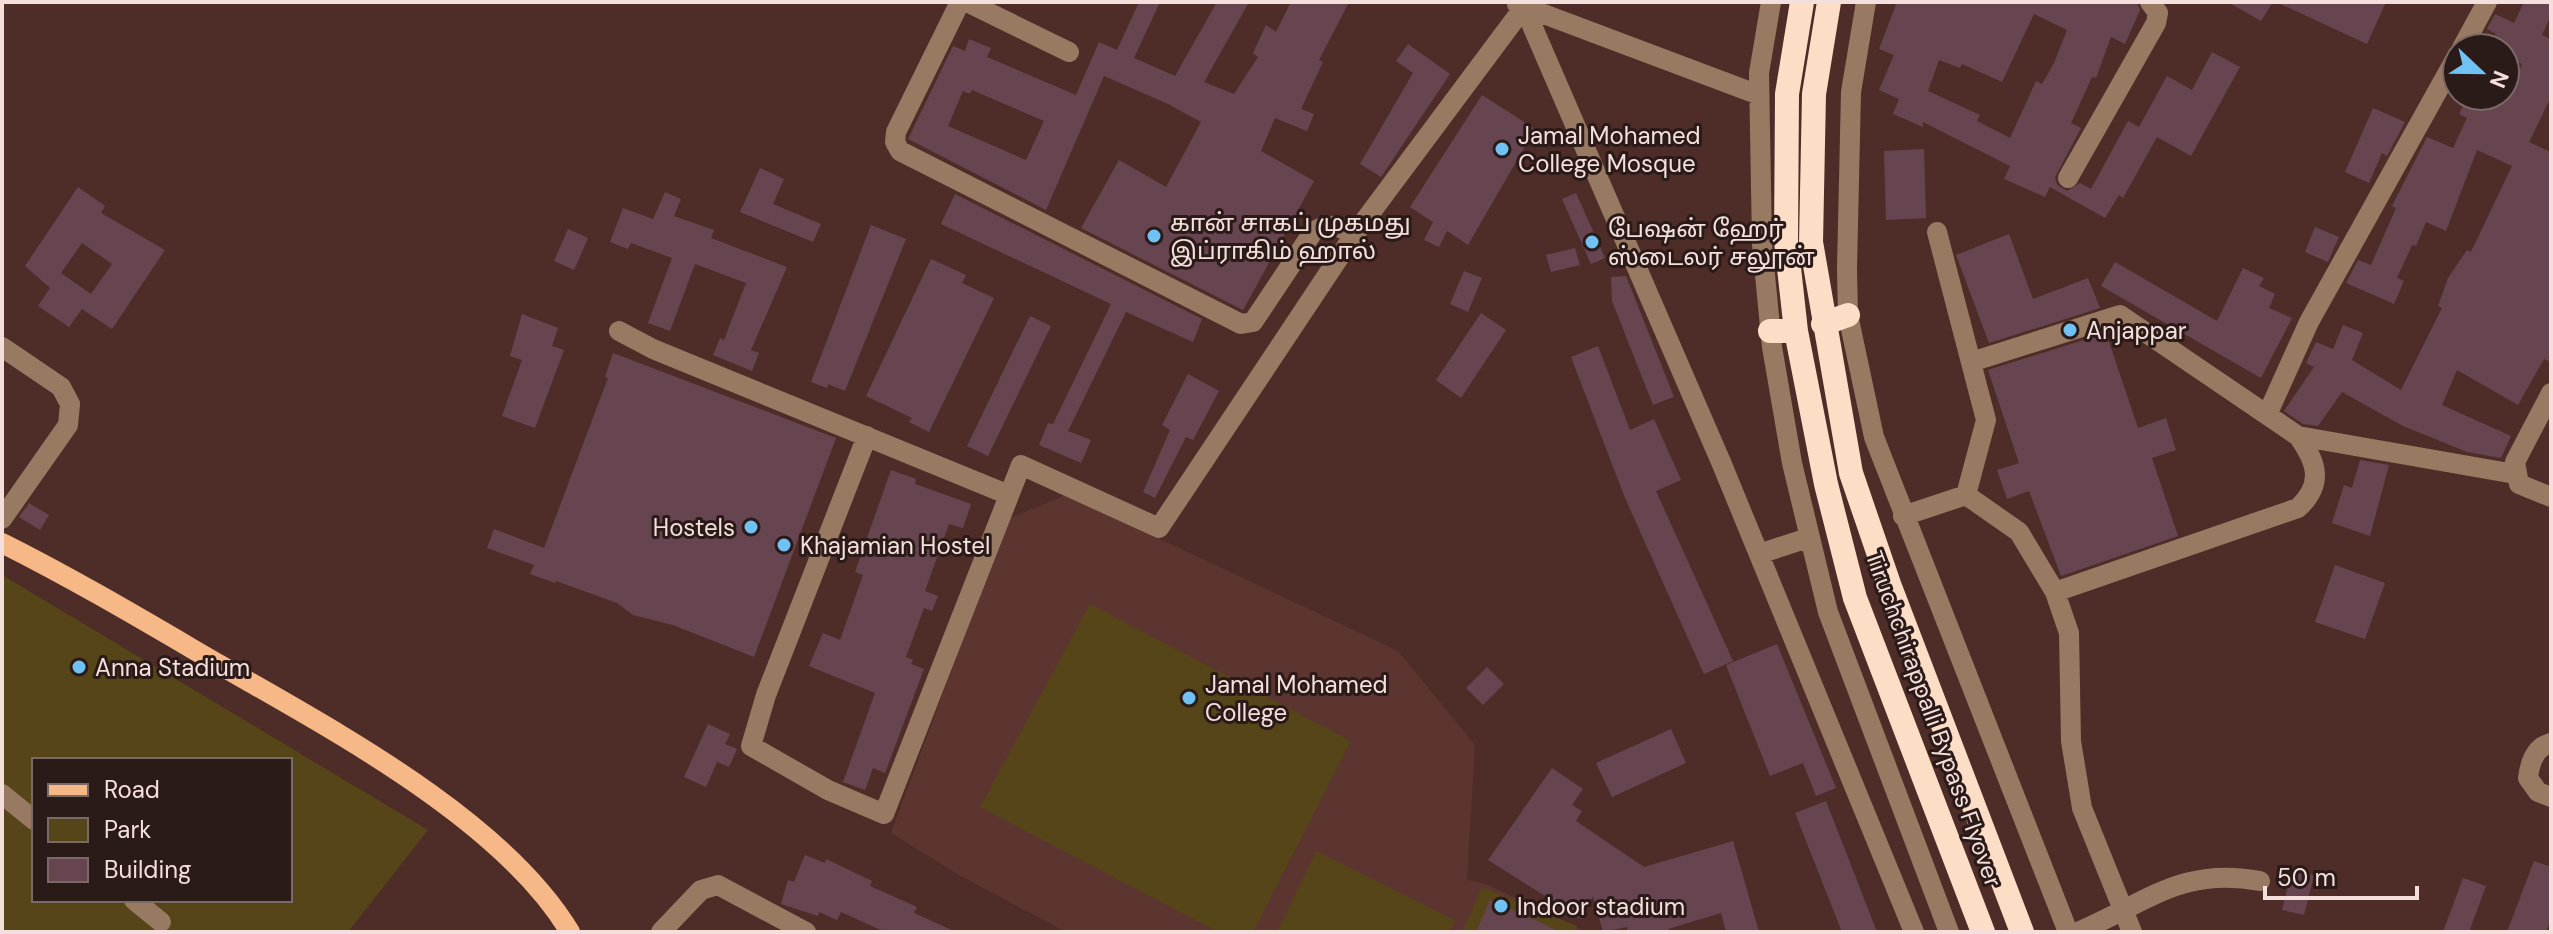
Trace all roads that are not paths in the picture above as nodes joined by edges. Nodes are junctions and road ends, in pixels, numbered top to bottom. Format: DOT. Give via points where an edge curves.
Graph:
graph roads {
  1 [pos="960,2"];
  2 [pos="967,2"];
  3 [pos="1771,2"];
  4 [pos="1802,2"];
  5 [pos="1829,2"];
  6 [pos="1866,2"];
  7 [pos="2150,2"];
  8 [pos="2487,2"];
  9 [pos="1519,4"];
  10 [pos="2471,32"];
  11 [pos="1069,52"];
  12 [pos="2441,85"];
  13 [pos="1759,95"];
  14 [pos="2068,178"];
  15 [pos="1937,232"];
  16 [pos="1354,235"];
  17 [pos="1848,315"];
  18 [pos="1823,324"];
  19 [pos="619,331"];
  20 [pos="1770,331"];
  21 [pos="1796,331"];
  22 [pos="2,347"];
  23 [pos="1971,362"];
  24 [pos="2551,393"];
  25 [pos="2267,415"];
  26 [pos="867,436"];
  27 [pos="2298,436"];
  28 [pos="2515,474"];
  29 [pos="1009,495"];
  30 [pos="1966,495"];
  31 [pos="2551,497"];
  32 [pos="1903,516"];
  33 [pos="2,519"];
  34 [pos="1808,538"];
  35 [pos="2,543"];
  36 [pos="1759,554"];
  37 [pos="2055,592"];
  38 [pos="2551,743"];
  39 [pos="2,794"];
  40 [pos="2551,797"];
  41 [pos="32,818"];
  42 [pos="2260,881"];
  43 [pos="136,902"];
  44 [pos="2124,913"];
  45 [pos="161,922"];
  46 [pos="570,932"];
  47 [pos="661,932"];
  48 [pos="806,932"];
  49 [pos="1914,932"];
  50 [pos="1949,932"];
  51 [pos="1983,932"];
  52 [pos="2022,932"];
  53 [pos="2068,932"];
  54 [pos="2078,932"];
  55 [pos="2132,932"];
  1 -- 16 [label="street" via="896,132 900,151 1241,324 1253,322 1313,232 1334,224"];
  2 -- 11 [label="street"];
  3 -- 13 [label="street"];
  4 -- 21 [label="highway, Tiruchchirappalli Bypass Flyover" via="1787,94 1786,241"];
  5 -- 18 [label="highway, Tiruchchirappalli Bypass Flyover" via="1814,94 1811,242"];
  6 -- 17 [label="street" via="1851,92"];
  7 -- 14 [label="street" via="2158,13 2156,23"];
  8 -- 10 [label="street"];
  9 -- 13 [label="street"];
  9 -- 16 [label="street"];
  9 -- 36 [label="street"];
  12 -- 25 [label="street" via="2309,322"];
  13 -- 20 [label="street"];
  15 -- 23 [label="street"];
  16 -- 29 [label="street" via="1159,528 1021,465"];
  17 -- 18 [label="highway"];
  17 -- 32 [label="street" via="1874,437"];
  18 -- 52 [label="highway, Tiruchchirappalli Bypass Flyover" via="1851,473"];
  19 -- 26 [label="street"];
  20 -- 21 [label="highway"];
  20 -- 34 [label="street"];
  21 -- 51 [label="highway, Tiruchchirappalli Bypass Flyover" via="1855,598"];
  22 -- 33 [label="street" via="61,387 70,404 68,425"];
  23 -- 25 [label="street" via="2120,315"];
  23 -- 30 [label="street" via="1986,420"];
  24 -- 28 [label="street" via="2515,462"];
  25 -- 27 [label="street"];
  26 -- 29 [label="street"];
  26 -- 29 [label="street" via="751,746 828,790 884,814"];
  27 -- 28 [label="street"];
  27 -- 37 [label="street" via="2317,472 2315,488 2298,508"];
  28 -- 31 [label="street" via="2519,484"];
  30 -- 32 [label="street"];
  30 -- 37 [label="street" via="2019,532"];
  32 -- 53 [label="street"];
  34 -- 36 [label="street"];
  34 -- 50 [label="street" via="1828,612"];
  35 -- 46 [label="main road" via="330,728 430,793 512,861"];
  36 -- 49 [label="street"];
  37 -- 44 [label="street" via="2069,633 2071,741 2082,808"];
  38 -- 40 [label="street" via="2531,761 2528,778 2538,792"];
  39 -- 41 [label="street"];
  42 -- 44 [label="street" via="2208,876 2180,882"];
  43 -- 45 [label="street"];
  44 -- 54 [label="street"];
  44 -- 55 [label="street"];
  47 -- 48 [label="street" via="701,890 718,885"];
}
